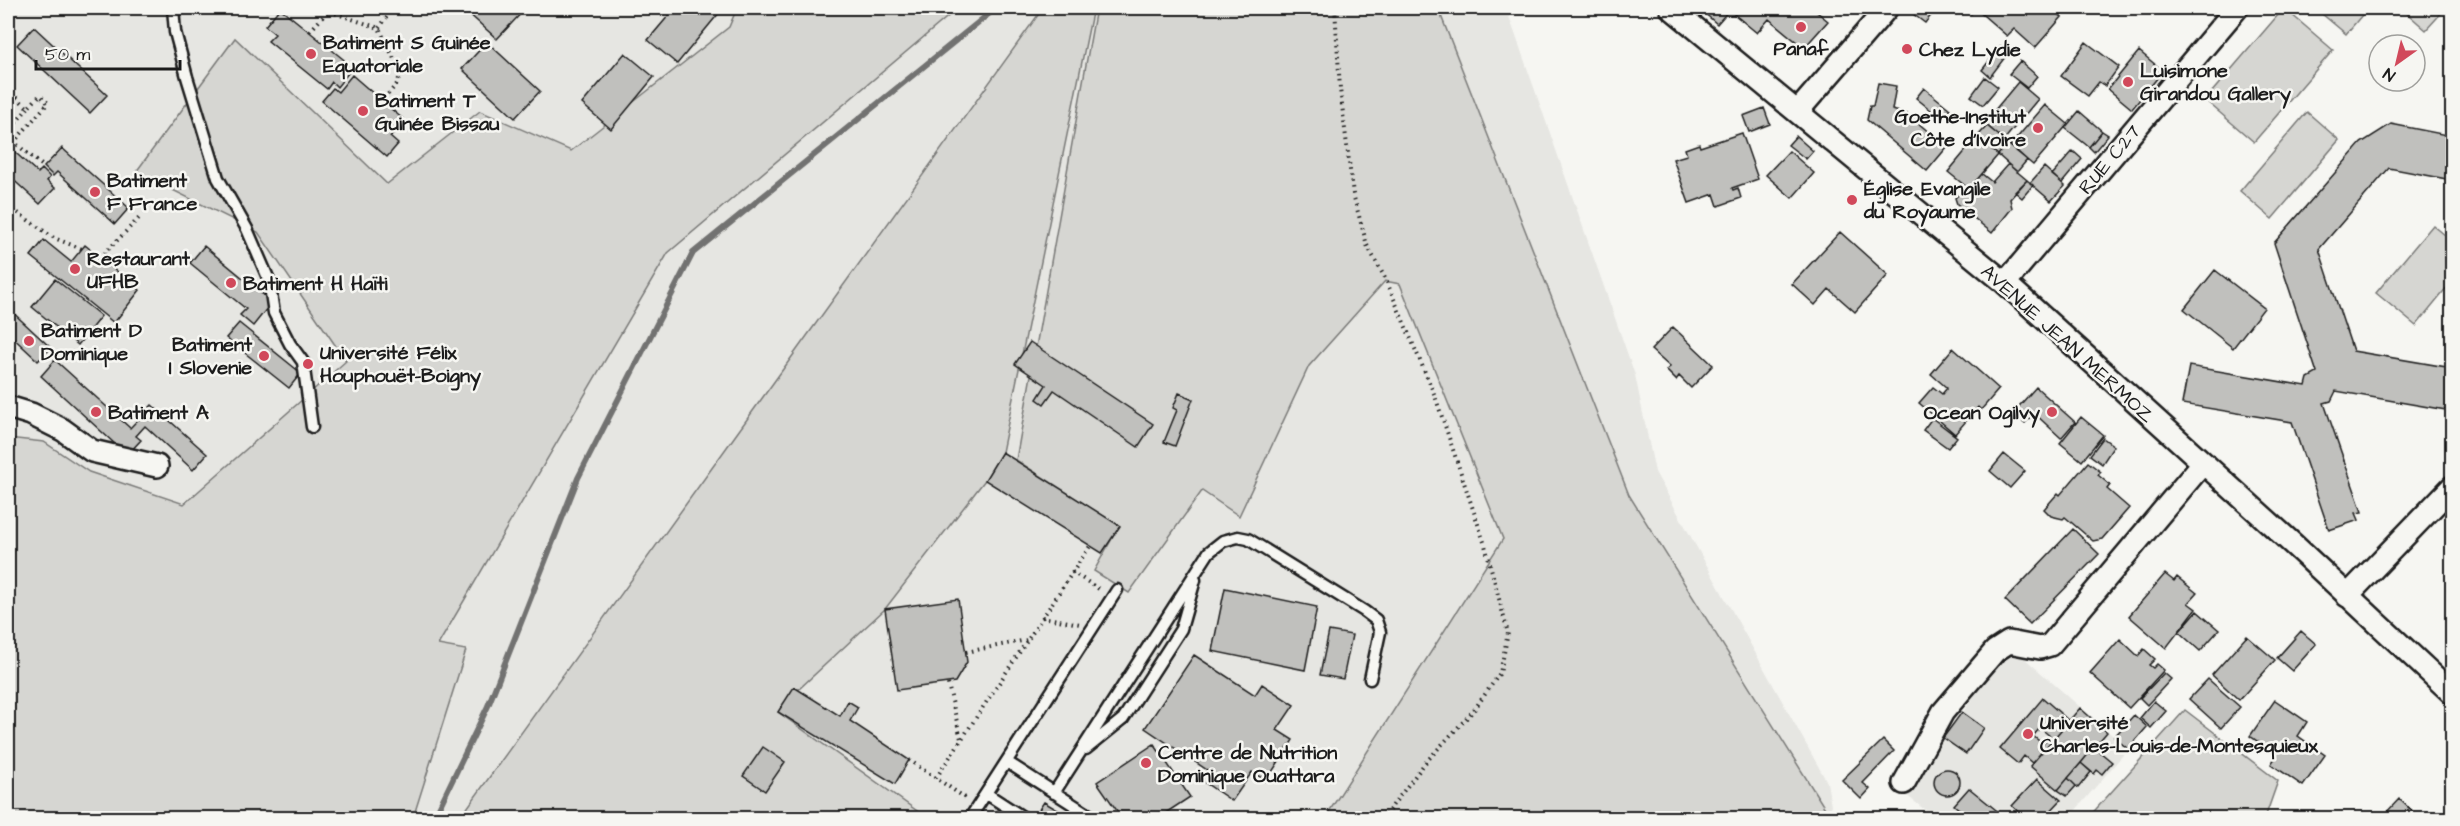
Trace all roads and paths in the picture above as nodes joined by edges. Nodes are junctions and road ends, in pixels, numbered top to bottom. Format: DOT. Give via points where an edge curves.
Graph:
graph roads {
  1 [pos="173,8"];
  2 [pos="1335,8"];
  3 [pos="1671,8"];
  4 [pos="1887,8"];
  5 [pos="2237,8"];
  6 [pos="326,9"];
  7 [pos="390,13"];
  8 [pos="379,28"];
  9 [pos="310,31"];
  10 [pos="8,89"];
  11 [pos="382,101"];
  12 [pos="28,108"];
  13 [pos="1798,111"];
  14 [pos="25,112"];
  15 [pos="34,120"];
  16 [pos="8,132"];
  17 [pos="8,137"];
  18 [pos="14,142"];
  19 [pos="44,167"];
  20 [pos="8,206"];
  21 [pos="141,216"];
  22 [pos="82,249"];
  23 [pos="100,258"];
  24 [pos="2005,283"];
  25 [pos="8,407"];
  26 [pos="312,427"];
  27 [pos="2203,463"];
  28 [pos="156,466"];
  29 [pos="2452,488"];
  30 [pos="1090,546"];
  31 [pos="1198,570"];
  32 [pos="1072,572"];
  33 [pos="1115,594"];
  34 [pos="2347,596"];
  35 [pos="1042,617"];
  36 [pos="1094,627"];
  37 [pos="1028,640"];
  38 [pos="966,652"];
  39 [pos="1370,679"];
  40 [pos="948,684"];
  41 [pos="2452,693"];
  42 [pos="961,740"];
  43 [pos="1078,755"];
  44 [pos="909,760"];
  45 [pos="1007,762"];
  46 [pos="936,778"];
  47 [pos="1904,783"];
  48 [pos="1054,793"];
  49 [pos="987,794"];
  50 [pos="978,806"];
  51 [pos="970,819"];
  52 [pos="1024,819"];
  53 [pos="1094,819"];
  54 [pos="1383,819"];
  1 -- 26 [label="lane" via="175,32 218,178 247,229 269,280 274,313 303,362"];
  2 -- 54 [label="path" via="1353,194 1367,245 1435,396 1485,545 1508,633 1500,673"];
  3 -- 13 [label="street, AVENUE JEAN MERMOZ"];
  4 -- 13 [label="street"];
  5 -- 24 [label="street, RUE C27"];
  6 -- 8 [label="path"];
  6 -- 9 [label="path"];
  7 -- 8 [label="path"];
  8 -- 11 [label="path" via="401,73"];
  10 -- 12 [label="path"];
  12 -- 14 [label="path"];
  12 -- 15 [label="path" via="40,95 48,103"];
  13 -- 24 [label="street, AVENUE JEAN MERMOZ"];
  14 -- 15 [label="path"];
  14 -- 16 [label="path"];
  15 -- 18 [label="path"];
  17 -- 18 [label="path"];
  18 -- 19 [label="path"];
  20 -- 22 [label="path" via="54,238"];
  21 -- 23 [label="path"];
  24 -- 27 [label="street, AVENUE JEAN MERMOZ"];
  25 -- 28 [label="street" via="63,430 92,451"];
  27 -- 34 [label="street, AVENUE JEAN MERMOZ"];
  27 -- 47 [label="street" via="2050,645 2040,648 2008,642 1995,651 1942,712"];
  29 -- 34 [label="street"];
  30 -- 32 [label="path"];
  31 -- 39 [label="lane" via="1209,552 1223,541 1248,539 1364,611 1376,620 1380,632"];
  31 -- 43 [label="lane"];
  31 -- 43 [label="lane" via="1181,629 1123,719"];
  32 -- 33 [label="path"];
  32 -- 35 [label="path"];
  33 -- 36 [label="lane"];
  34 -- 41 [label="street, AVENUE JEAN MERMOZ"];
  35 -- 36 [label="path"];
  35 -- 37 [label="path"];
  36 -- 45 [label="lane"];
  37 -- 38 [label="path"];
  37 -- 42 [label="path"];
  40 -- 42 [label="path"];
  42 -- 46 [label="path"];
  43 -- 48 [label="lane"];
  44 -- 46 [label="path"];
  45 -- 48 [label="lane"];
  45 -- 49 [label="lane"];
  46 -- 50 [label="path"];
  48 -- 53 [label="lane"];
  49 -- 50 [label="lane"];
  49 -- 52 [label="lane"];
  50 -- 51 [label="lane"];
}
